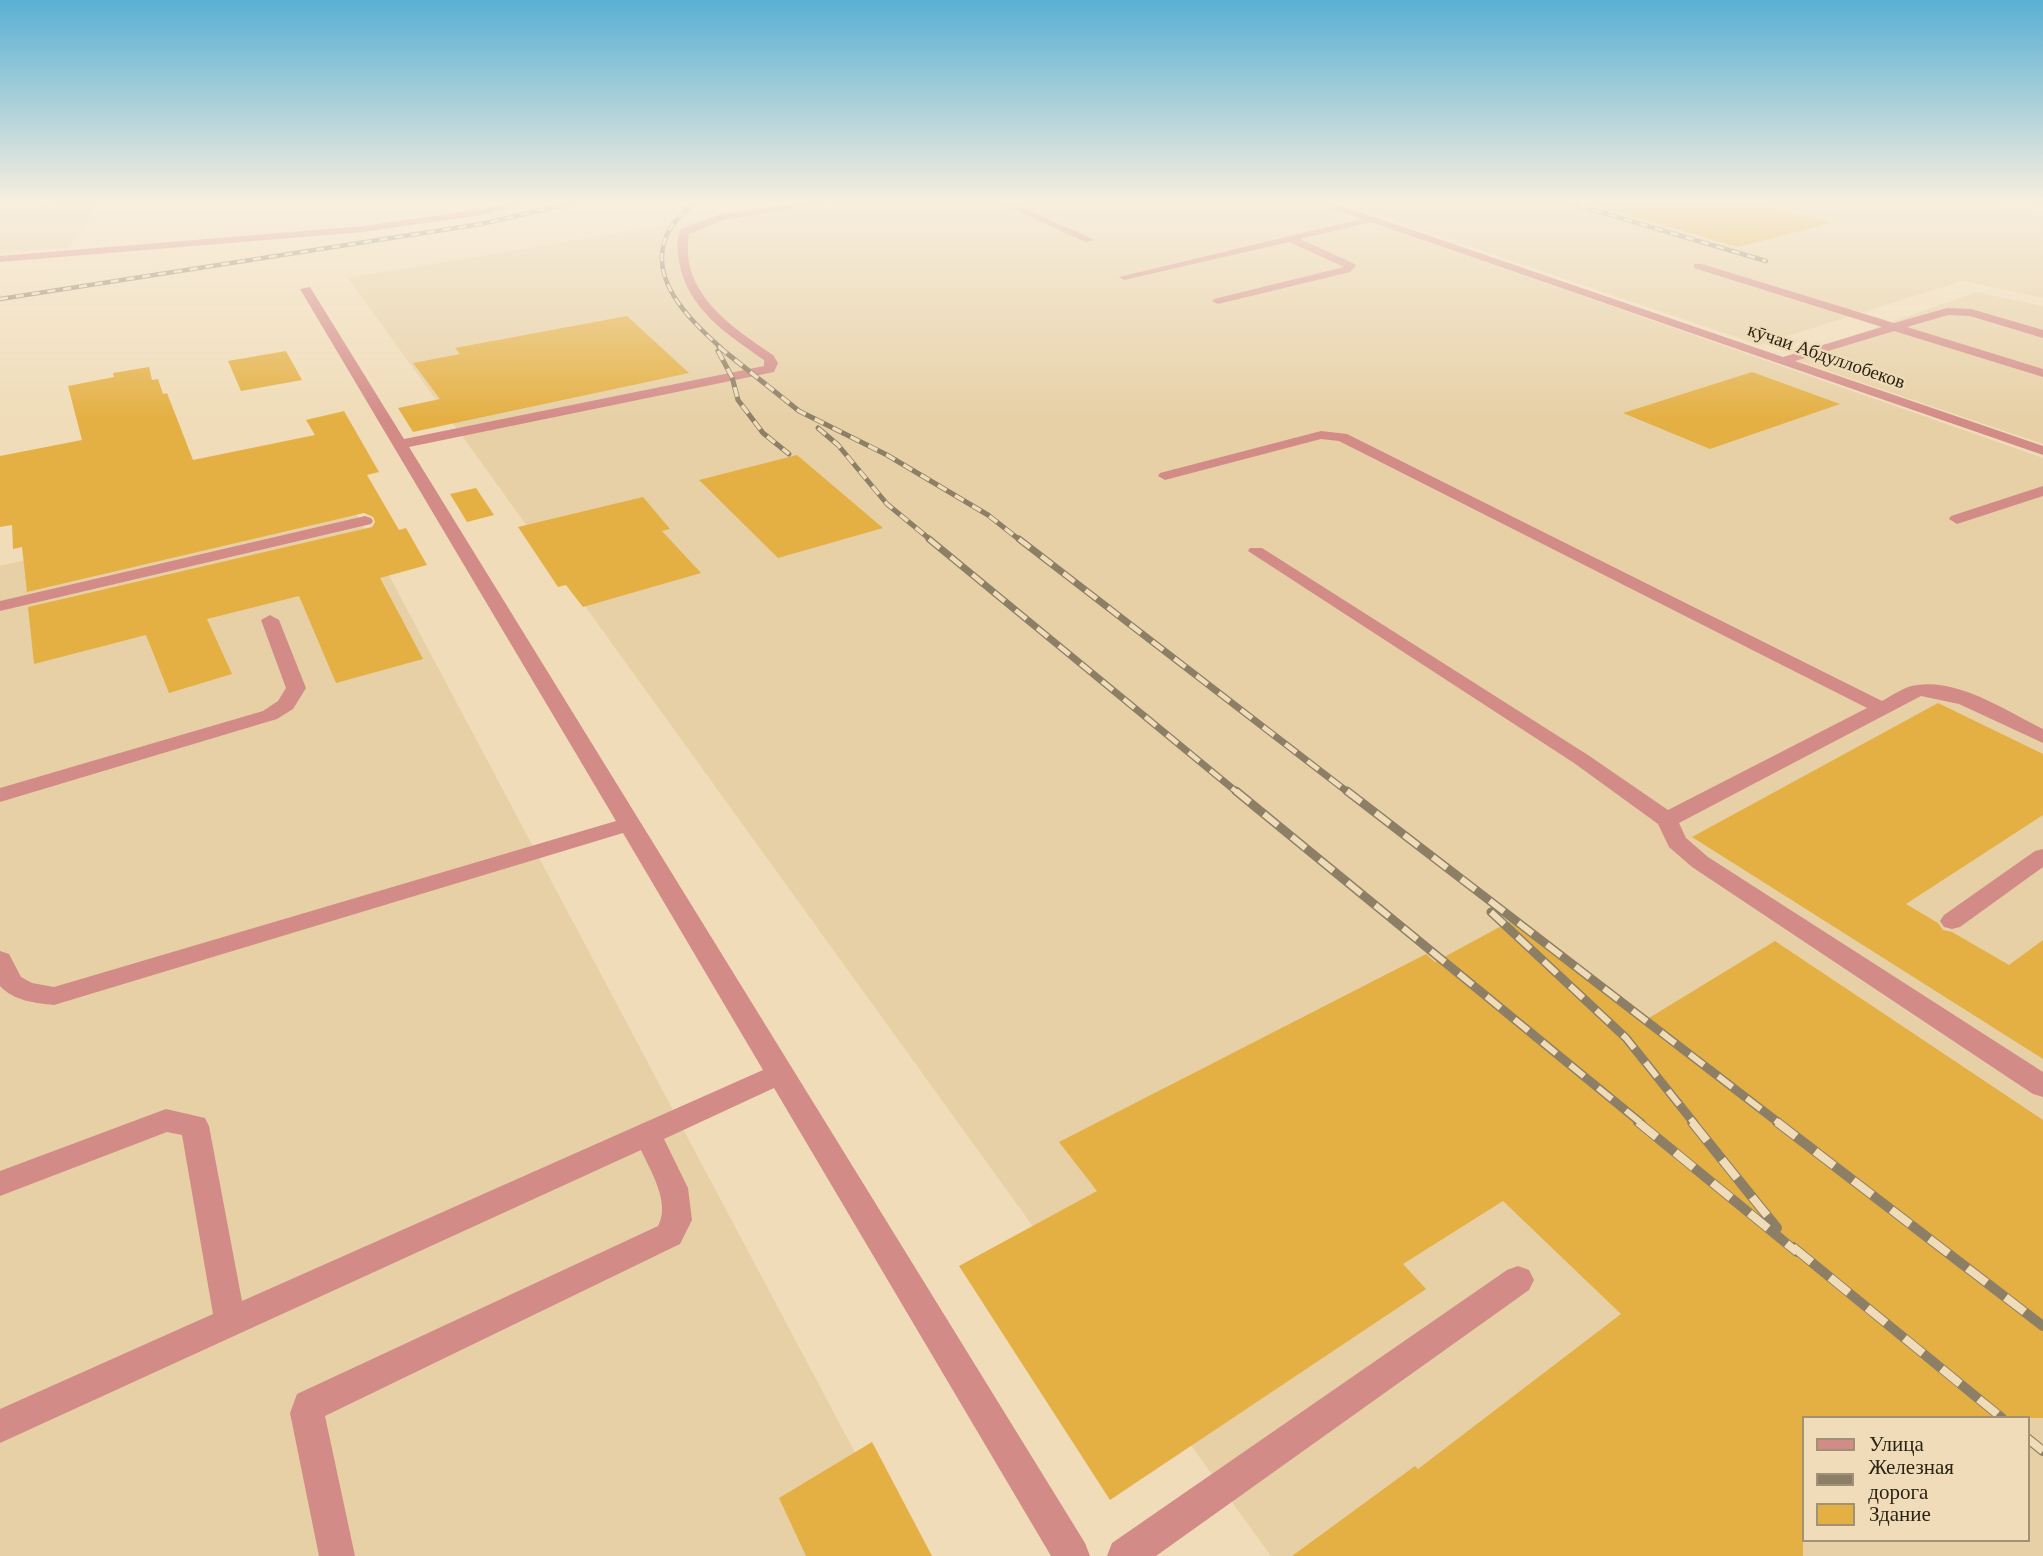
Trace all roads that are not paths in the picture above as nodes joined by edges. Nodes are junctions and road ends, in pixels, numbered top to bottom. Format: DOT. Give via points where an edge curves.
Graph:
graph roads {
  1 [pos="687,274"];
  2 [pos="1138,274"];
  3 [pos="1331,274"];
  4 [pos="1531,274"];
  5 [pos="1722,274"];
  6 [pos="1124,277"];
  7 [pos="306,289"];
  8 [pos="1218,301"];
  9 [pos="1894,327"];
  10 [pos="2043,334"];
  11 [pos="1782,360"];
  12 [pos="2043,373"];
  13 [pos="400,444"];
  14 [pos="2043,451"];
  15 [pos="1165,476"];
  16 [pos="2043,491"];
  17 [pos="1957,519"];
  18 [pos="365,521"];
  19 [pos="1256,551"];
  20 [pos="0,606"];
  21 [pos="270,620"];
  22 [pos="1882,708"];
  23 [pos="2043,737"];
  24 [pos="0,795"];
  25 [pos="1667,820"];
  26 [pos="629,824"];
  27 [pos="2043,856"];
  28 [pos="1952,921"];
  29 [pos="0,960"];
  30 [pos="780,1074"];
  31 [pos="2043,1086"];
  32 [pos="648,1134"];
  33 [pos="0,1184"];
  34 [pos="1518,1280"];
  35 [pos="230,1323"];
  36 [pos="0,1426"];
  37 [pos="337,1556"];
  38 [pos="1072,1556"];
  39 [pos="1125,1556"];
  1 -- 13 [label="street" via="705,309 768,358 772,363 769,369"];
  2 -- 6 [label="street"];
  3 -- 8 [label="street"];
  4 -- 11 [label="street, кӯчаи Абдуллобеков"];
  5 -- 9 [label="street"];
  7 -- 13 [label="street"];
  9 -- 10 [label="street" via="1956,310"];
  9 -- 11 [label="street"];
  9 -- 12 [label="street"];
  11 -- 14 [label="street, кӯчаи Абдуллобеков"];
  13 -- 26 [label="street"];
  15 -- 22 [label="street" via="1321,435 1342,437"];
  16 -- 17 [label="street"];
  18 -- 20 [label="street"];
  19 -- 25 [label="street" via="1581,759"];
  21 -- 24 [label="street" via="296,688 286,705 270,715"];
  22 -- 23 [label="street" via="1918,690 1935,690"];
  22 -- 25 [label="street"];
  25 -- 31 [label="street" via="1677,842 1700,862"];
  26 -- 29 [label="street" via="54,996 22,992 2,972"];
  26 -- 30 [label="street"];
  27 -- 28 [label="street"];
  30 -- 32 [label="street"];
  30 -- 38 [label="street"];
  32 -- 35 [label="street"];
  32 -- 37 [label="street" via="673,1188 677,1220 669,1235 309,1406"];
  33 -- 35 [label="street" via="166,1120 195,1126"];
  34 -- 39 [label="street"];
  35 -- 36 [label="street"];
}
